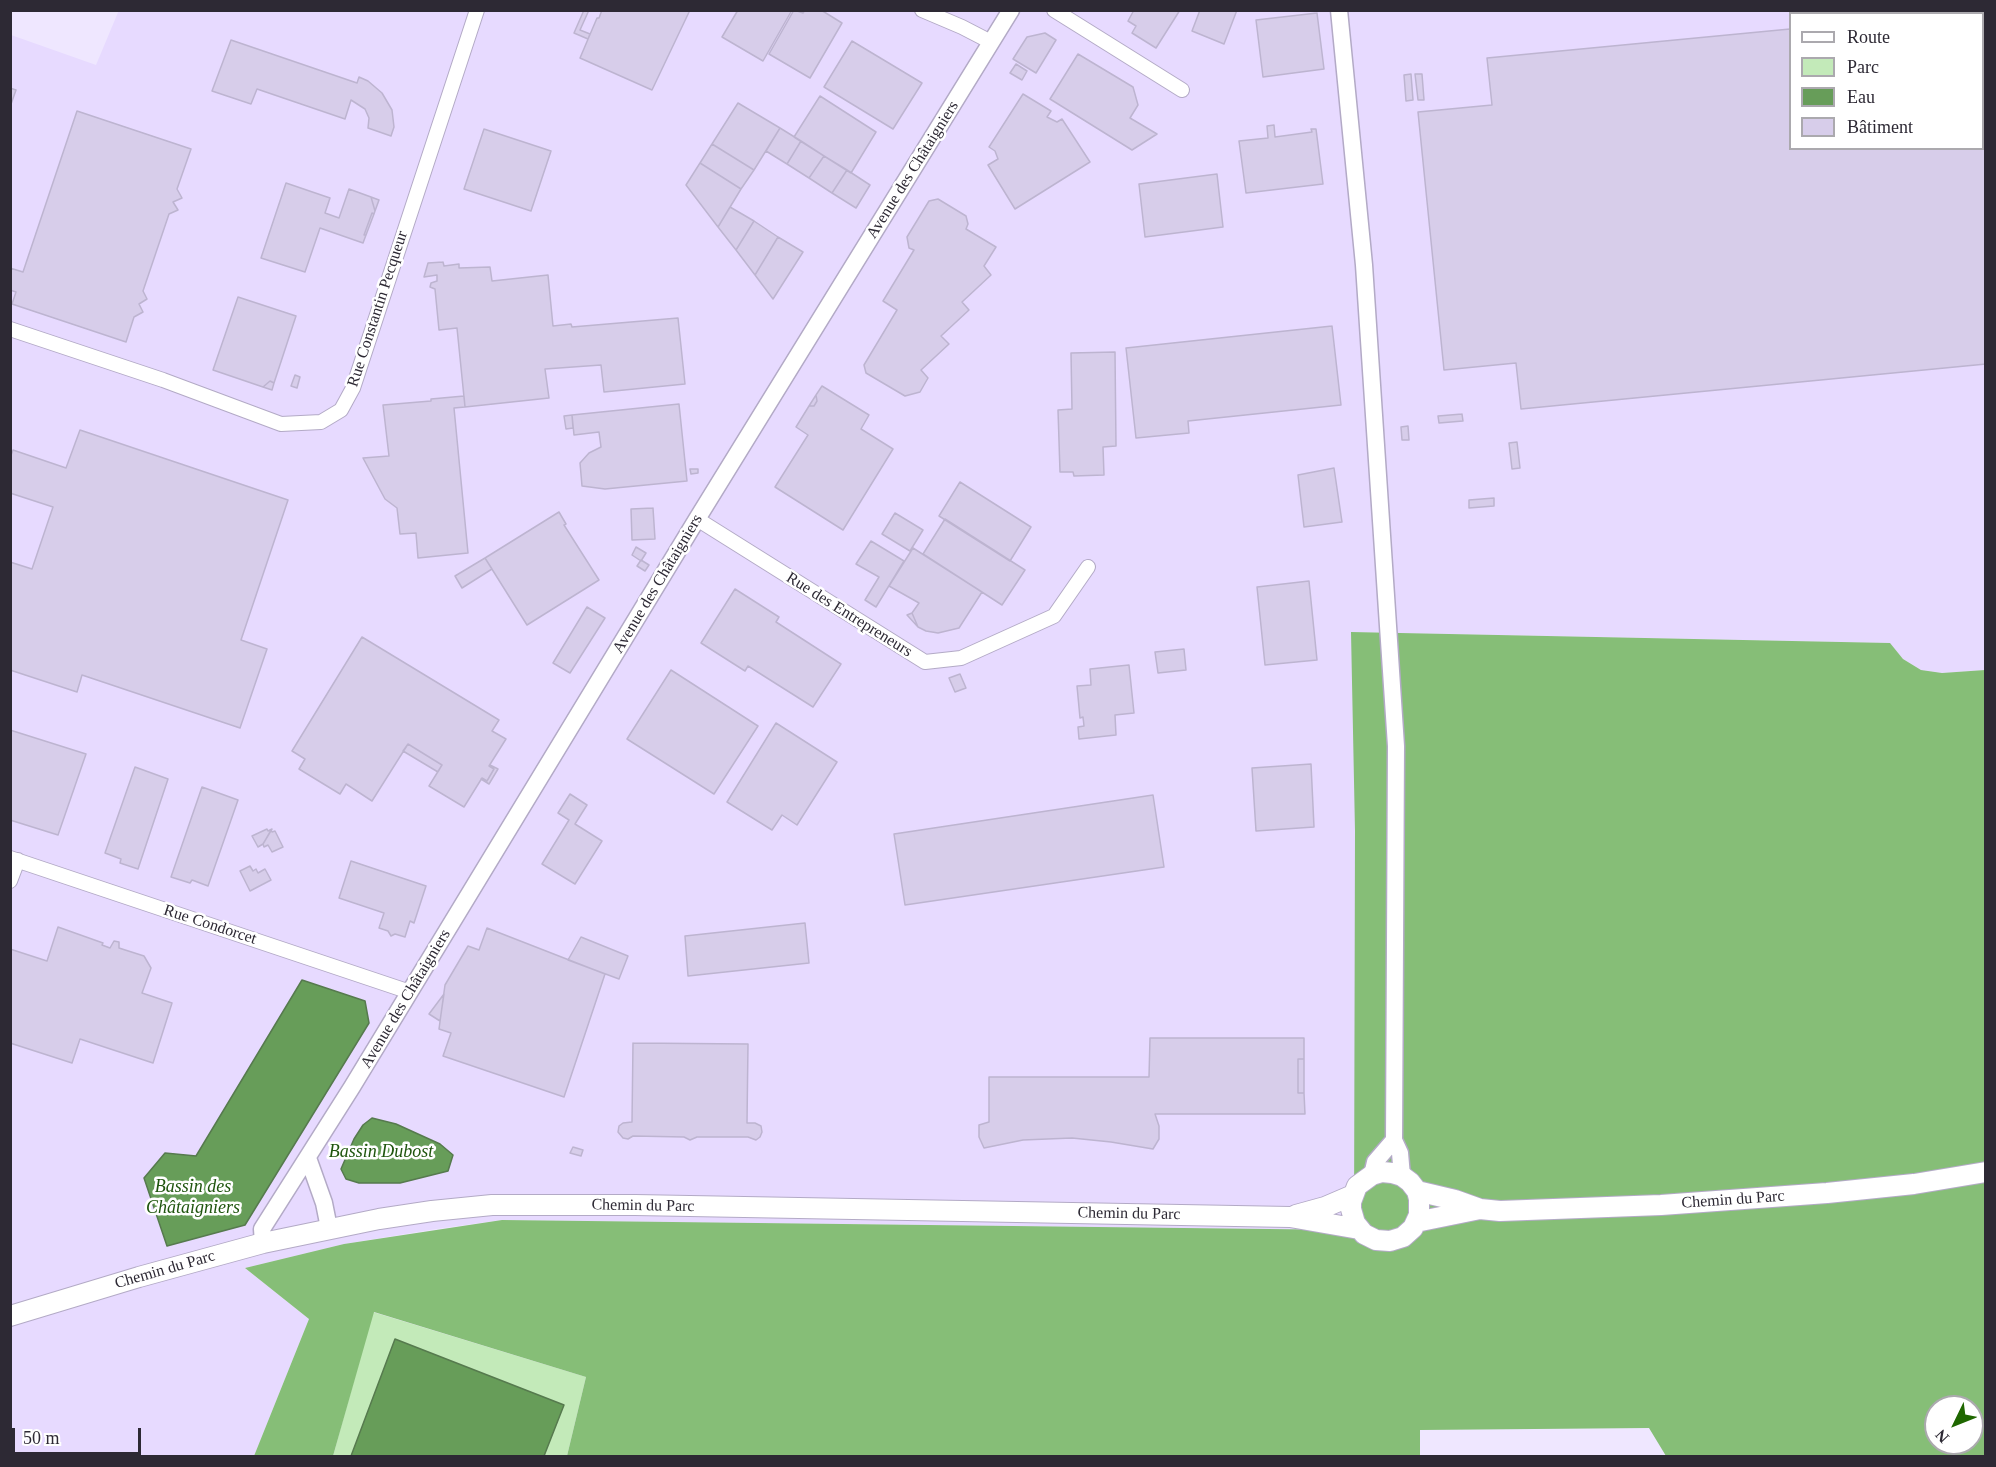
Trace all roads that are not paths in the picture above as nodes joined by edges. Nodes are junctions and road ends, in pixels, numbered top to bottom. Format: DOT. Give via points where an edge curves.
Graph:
graph roads {
  1 [pos="477,10"];
  2 [pos="922,10"];
  3 [pos="1011,10"];
  4 [pos="1054,10"];
  5 [pos="1339,10"];
  6 [pos="991,42"];
  7 [pos="1182,90"];
  8 [pos="10,328"];
  9 [pos="697,519"];
  10 [pos="1088,567"];
  11 [pos="14,859"];
  12 [pos="10,881"];
  13 [pos="410,992"];
  14 [pos="1394,1140"];
  15 [pos="308,1158"];
  16 [pos="1986,1172"];
  17 [pos="1372,1175"];
  18 [pos="1402,1176"];
  19 [pos="1417,1191"];
  20 [pos="1353,1195"];
  21 [pos="1480,1209"];
  22 [pos="1290,1217"];
  23 [pos="1416,1222"];
  24 [pos="329,1228"];
  25 [pos="1359,1229"];
  26 [pos="263,1243"];
  27 [pos="10,1316"];
  1 -- 8 [label="street, Rue Constantin Pecqueur" via="353,388 342,410 321,422 280,423"];
  2 -- 6 [label="street"];
  3 -- 6 [label="street, Avenue des Châtaigniers"];
  4 -- 7 [label="street"];
  5 -- 14 [label="street" via="1364,265 1396,746"];
  6 -- 9 [label="street, Avenue des Châtaigniers"];
  9 -- 10 [label="street, Rue des Entrepreneurs" via="925,662 962,658 1054,616"];
  9 -- 13 [label="street, Avenue des Châtaigniers"];
  11 -- 12 [label="street"];
  11 -- 13 [label="street, Rue Condorcet"];
  13 -- 15 [label="street, Avenue des Châtaigniers"];
  14 -- 17 [label="street" via="1375,1162"];
  14 -- 18 [label="street" via="1400,1153"];
  15 -- 24 [label="street"];
  15 -- 26 [label="street, Avenue des Châtaigniers" via="262,1228"];
  16 -- 21 [label="main road, Chemin du Parc" via="1838,1192 1661,1205"];
  17 -- 18 [label="main road" via="1382,1172"];
  17 -- 20 [label="main road" via="1364,1179"];
  18 -- 19 [label="main road"];
  19 -- 21 [label="main road"];
  19 -- 23 [label="main road" via="1420,1207"];
  20 -- 22 [label="main road"];
  20 -- 25 [label="main road" via="1351,1209"];
  21 -- 23 [label="main road"];
  22 -- 24 [label="main road, Chemin du Parc" via="517,1204 432,1211"];
  22 -- 25 [label="main road"];
  23 -- 25 [label="main road" via="1403,1237 1390,1241 1376,1240"];
  24 -- 26 [label="main road, Chemin du Parc"];
  26 -- 27 [label="main road, Chemin du Parc"];
}
